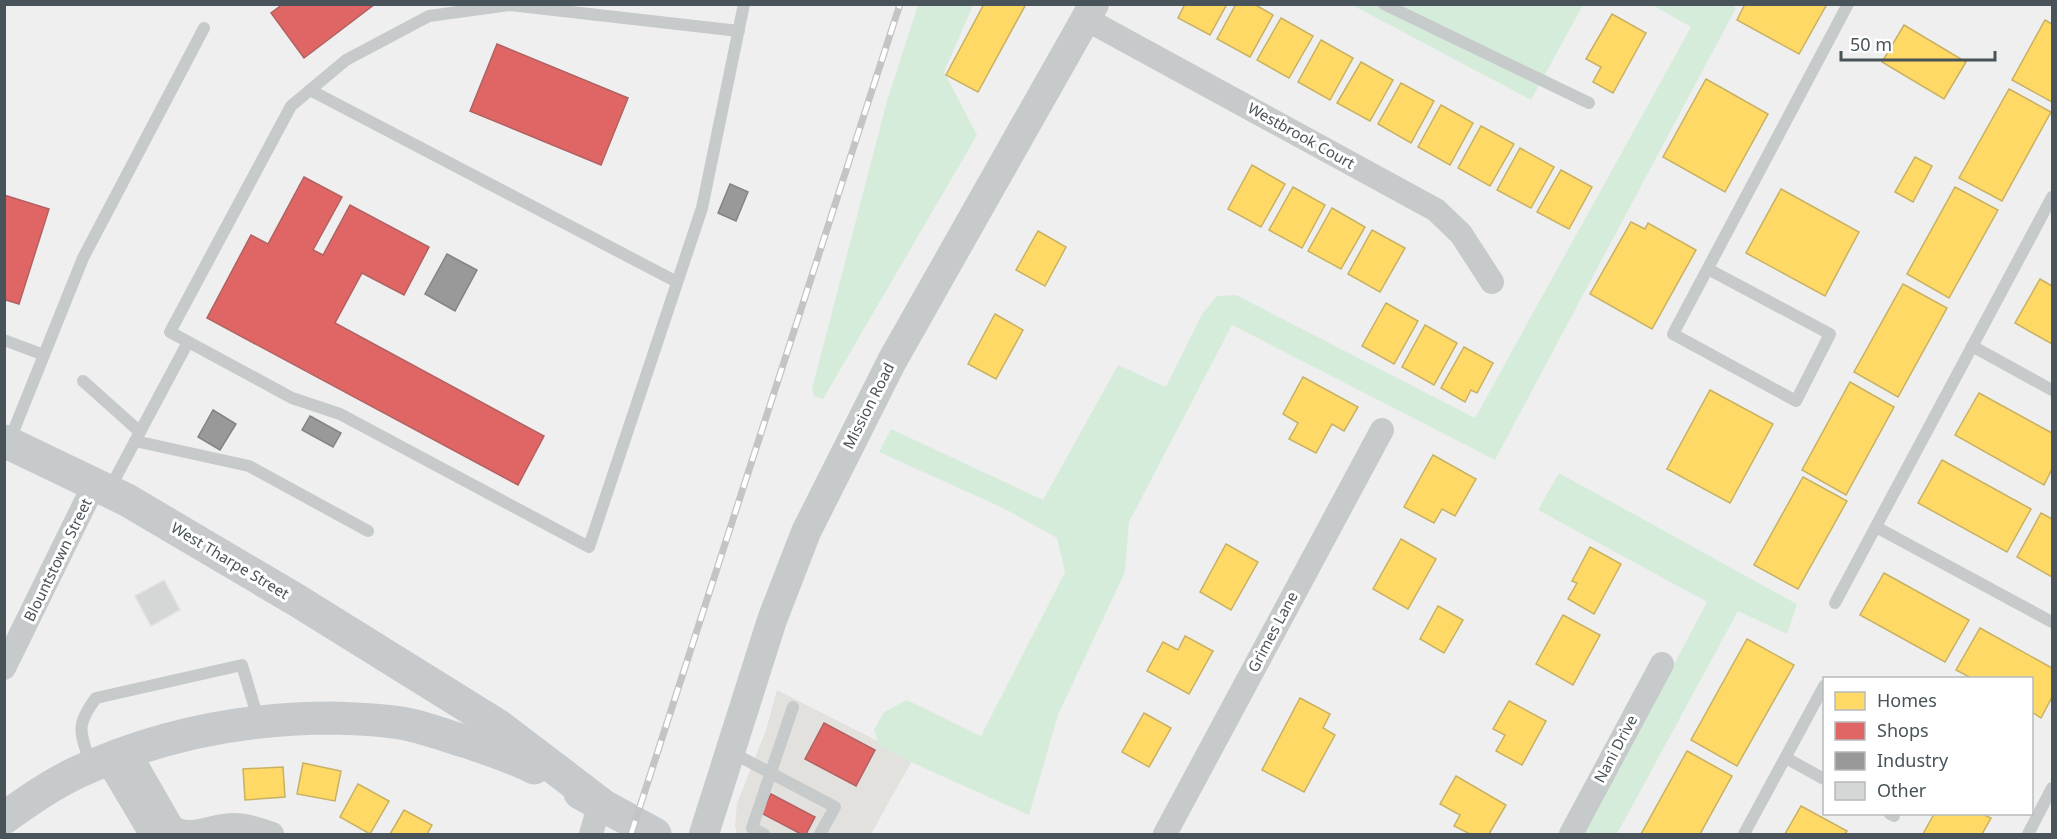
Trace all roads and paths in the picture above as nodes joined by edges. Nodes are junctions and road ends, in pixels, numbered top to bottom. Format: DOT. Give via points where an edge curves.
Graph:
graph roads {
  1 [pos="744,4"];
  2 [pos="1384,4"];
  3 [pos="1848,4"];
  4 [pos="1090,12"];
  5 [pos="204,28"];
  6 [pos="739,31"];
  7 [pos="310,90"];
  8 [pos="1590,103"];
  9 [pos="2052,197"];
  10 [pos="1708,269"];
  11 [pos="677,282"];
  12 [pos="1492,282"];
  13 [pos="4,340"];
  14 [pos="188,342"];
  15 [pos="1972,346"];
  16 [pos="44,355"];
  17 [pos="83,381"];
  18 [pos="2052,390"];
  19 [pos="1382,430"];
  20 [pos="138,436"];
  21 [pos="7,442"];
  22 [pos="102,487"];
  23 [pos="1876,526"];
  24 [pos="368,531"];
  25 [pos="1835,603"];
  26 [pos="2052,622"];
  27 [pos="390,659"];
  28 [pos="1662,664"];
  29 [pos="4,668"];
  30 [pos="1823,688"];
  31 [pos="793,707"];
  32 [pos="259,723"];
  33 [pos="405,724"];
  34 [pos="730,752"];
  35 [pos="1786,758"];
  36 [pos="109,759"];
  37 [pos="771,773"];
  38 [pos="1823,778"];
  39 [pos="2052,788"];
  40 [pos="600,803"];
  41 [pos="4,818"];
  42 [pos="154,826"];
  43 [pos="272,834"];
  44 [pos="591,834"];
  45 [pos="655,834"];
  46 [pos="704,834"];
  47 [pos="764,834"];
  48 [pos="820,834"];
  49 [pos="1165,834"];
  50 [pos="1571,834"];
  51 [pos="1744,834"];
  52 [pos="2028,834"];
  1 -- 6 [label="lane"];
  2 -- 8 [label="lane"];
  3 -- 10 [label="lane"];
  4 -- 12 [label="street, Westbrook Court" via="1436,210 1461,234"];
  4 -- 34 [label="street, Mission Road" via="892,361 806,532 772,620"];
  5 -- 16 [label="lane" via="83,258"];
  6 -- 7 [label="lane" via="510,5 429,16 346,60"];
  6 -- 11 [label="lane" via="702,208"];
  7 -- 11 [label="lane"];
  7 -- 14 [label="lane" via="291,106 170,332"];
  9 -- 15 [label="lane"];
  10 -- 10 [label="lane" via="1830,334 1796,401 1674,334"];
  11 -- 14 [label="lane" via="589,547 340,414 292,398"];
  13 -- 16 [label="lane"];
  14 -- 20 [label="lane"];
  15 -- 18 [label="lane"];
  15 -- 23 [label="lane"];
  16 -- 21 [label="lane"];
  17 -- 20 [label="lane"];
  19 -- 49 [label="street, Grimes Lane"];
  20 -- 22 [label="lane"];
  20 -- 24 [label="lane" via="249,466"];
  21 -- 22 [label="main road, West Tharpe Street"];
  22 -- 27 [label="main road, West Tharpe Street" via="232,561"];
  22 -- 29 [label="street, Blountstown Street"];
  23 -- 25 [label="lane"];
  23 -- 26 [label="lane"];
  27 -- 33 [label="main road" via="408,703"];
  27 -- 40 [label="main road, West Tharpe Street" via="499,726"];
  28 -- 50 [label="street, Nani Drive"];
  30 -- 35 [label="lane"];
  31 -- 37 [label="lane"];
  32 -- 33 [label="main road" via="332,718"];
  32 -- 36 [label="main road" via="177,736"];
  32 -- 36 [label="lane" via="242,665 96,698 84,714 81,732"];
  33 -- 40 [label="main road" via="515,758"];
  34 -- 37 [label="lane"];
  34 -- 46 [label="street, Mission Road"];
  35 -- 38 [label="lane"];
  35 -- 51 [label="lane"];
  36 -- 41 [label="main road" via="38,794"];
  36 -- 42 [label="street"];
  37 -- 47 [label="lane" via="752,828"];
  37 -- 48 [label="lane" via="835,807"];
  39 -- 52 [label="lane"];
  40 -- 44 [label="street"];
  40 -- 45 [label="main road"];
  42 -- 43 [label="street" via="172,827 189,834 231,825 247,826"];
}
